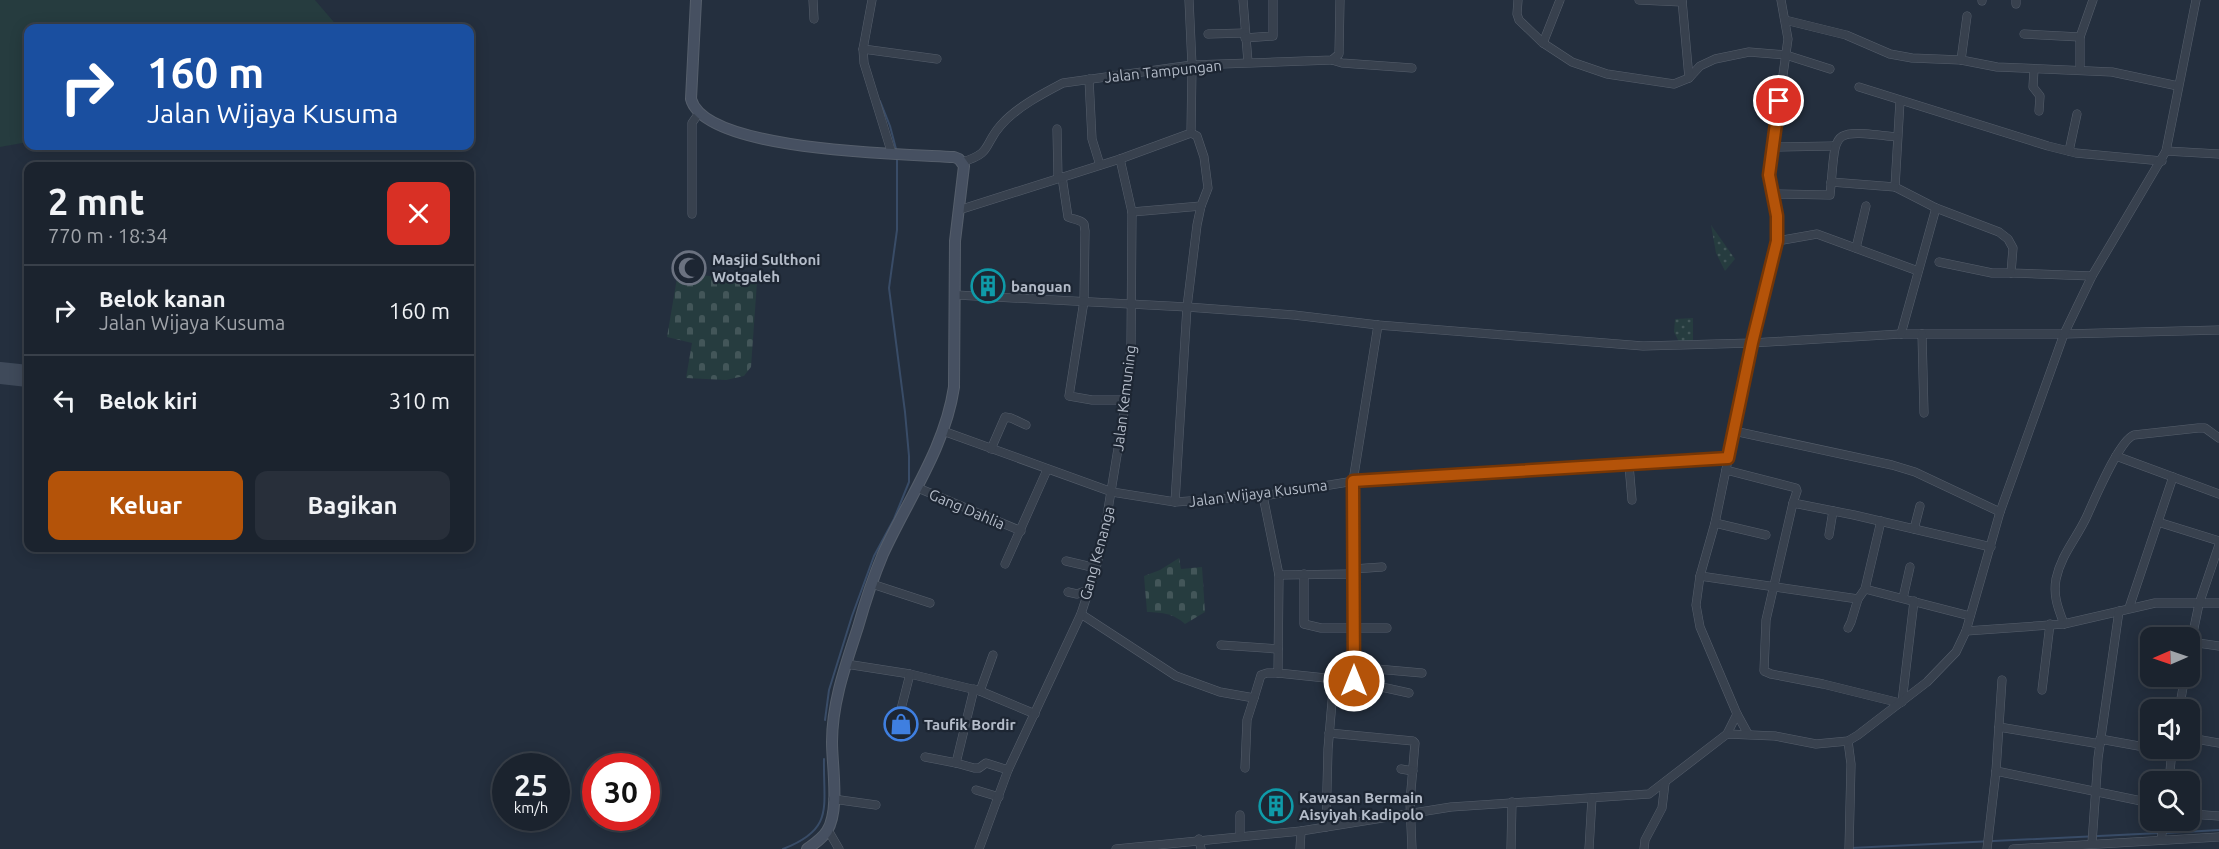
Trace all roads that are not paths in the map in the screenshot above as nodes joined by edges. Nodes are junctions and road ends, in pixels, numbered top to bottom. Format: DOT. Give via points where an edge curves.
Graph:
graph roads {
  1 [pos="696,0"];
  2 [pos="813,0"];
  3 [pos="872,0"];
  4 [pos="1188,0"];
  5 [pos="1243,0"];
  6 [pos="1273,0"];
  7 [pos="1340,0"];
  8 [pos="1518,0"];
  9 [pos="1560,0"];
  10 [pos="1639,0"];
  11 [pos="1781,0"];
  12 [pos="2092,0"];
  13 [pos="2196,0"];
  14 [pos="1682,1"];
  15 [pos="1966,16"];
  16 [pos="814,19"];
  17 [pos="1785,20"];
  18 [pos="1208,34"];
  19 [pos="2024,34"];
  20 [pos="1245,35"];
  21 [pos="2080,37"];
  22 [pos="1543,43"];
  23 [pos="866,50"];
  24 [pos="1786,55"];
  25 [pos="937,59"];
  26 [pos="1332,60"];
  27 [pos="1961,60"];
  28 [pos="1248,62"];
  29 [pos="1192,65"];
  30 [pos="1412,68"];
  31 [pos="1830,69"];
  32 [pos="2034,69"];
  33 [pos="2080,69"];
  34 [pos="1689,78"];
  35 [pos="1089,80"];
  36 [pos="2178,86"];
  37 [pos="1859,87"];
  38 [pos="1900,101"];
  39 [pos="2039,111"];
  40 [pos="699,113"];
  41 [pos="2077,114"];
  42 [pos="1057,129"];
  43 [pos="1191,133"];
  44 [pos="1897,137"];
  45 [pos="1834,146"];
  46 [pos="1772,147"];
  47 [pos="2069,151"];
  48 [pos="2166,151"];
  49 [pos="896,154"];
  50 [pos="2219,154"];
  51 [pos="1120,159"];
  52 [pos="2162,161"];
  53 [pos="962,162"];
  54 [pos="1100,165"];
  55 [pos="1060,177"];
  56 [pos="1831,182"];
  57 [pos="1895,187"];
  58 [pos="1772,194"];
  59 [pos="1201,206"];
  60 [pos="1866,206"];
  61 [pos="1936,208"];
  62 [pos="959,210"];
  63 [pos="1132,212"];
  64 [pos="692,214"];
  65 [pos="1777,241"];
  66 [pos="1856,248"];
  67 [pos="1939,262"];
  68 [pos="1918,271"];
  69 [pos="2011,273"];
  70 [pos="2092,276"];
  71 [pos="956,295"];
  72 [pos="1084,302"];
  73 [pos="1132,304"];
  74 [pos="1186,307"];
  75 [pos="1378,325"];
  76 [pos="2219,330"];
  77 [pos="1901,334"];
  78 [pos="1922,334"];
  79 [pos="2064,334"];
  80 [pos="1752,343"];
  81 [pos="1126,400"];
  82 [pos="1924,414"];
  83 [pos="1026,425"];
  84 [pos="943,431"];
  85 [pos="1734,431"];
  86 [pos="2219,438"];
  87 [pos="991,449"];
  88 [pos="2116,456"];
  89 [pos="1728,458"];
  90 [pos="1629,465"];
  91 [pos="1047,470"];
  92 [pos="1726,470"];
  93 [pos="2174,477"];
  94 [pos="1353,481"];
  95 [pos="918,488"];
  96 [pos="1112,492"];
  97 [pos="2219,494"];
  98 [pos="1263,496"];
  99 [pos="1632,500"];
  100 [pos="1174,502"];
  101 [pos="1793,503"];
  102 [pos="1920,506"];
  103 [pos="1833,511"];
  104 [pos="2000,512"];
  105 [pos="1881,521"];
  106 [pos="2158,522"];
  107 [pos="1715,523"];
  108 [pos="1914,529"];
  109 [pos="1021,531"];
  110 [pos="1766,535"];
  111 [pos="1829,535"];
  112 [pos="2219,543"];
  113 [pos="1991,547"];
  114 [pos="1066,561"];
  115 [pos="1005,564"];
  116 [pos="1382,567"];
  117 [pos="1910,567"];
  118 [pos="1096,568"];
  119 [pos="1353,571"];
  120 [pos="1304,574"];
  121 [pos="1279,575"];
  122 [pos="1700,576"];
  123 [pos="872,584"];
  124 [pos="1774,587"];
  125 [pos="1865,589"];
  126 [pos="1088,590"];
  127 [pos="1068,592"];
  128 [pos="1903,598"];
  129 [pos="1858,599"];
  130 [pos="1914,601"];
  131 [pos="930,603"];
  132 [pos="2219,603"];
  133 [pos="2199,604"];
  134 [pos="2129,608"];
  135 [pos="2119,611"];
  136 [pos="1081,614"];
  137 [pos="1970,616"];
  138 [pos="2050,624"];
  139 [pos="2064,624"];
  140 [pos="2194,627"];
  141 [pos="1387,628"];
  142 [pos="1848,628"];
  143 [pos="1354,629"];
  144 [pos="1966,631"];
  145 [pos="1221,645"];
  146 [pos="2200,645"];
  147 [pos="2219,646"];
  148 [pos="1278,649"];
  149 [pos="993,655"];
  150 [pos="846,664"];
  151 [pos="1354,667"];
  152 [pos="1278,673"];
  153 [pos="1422,673"];
  154 [pos="910,674"];
  155 [pos="1334,678"];
  156 [pos="2002,680"];
  157 [pos="1354,681"];
  158 [pos="977,690"];
  159 [pos="2042,690"];
  160 [pos="1409,693"];
  161 [pos="1254,698"];
  162 [pos="1901,703"];
  163 [pos="900,713"];
  164 [pos="1035,714"];
  165 [pos="1737,714"];
  166 [pos="1999,727"];
  167 [pos="1329,733"];
  168 [pos="1727,734"];
  169 [pos="1748,734"];
  170 [pos="2200,740"];
  171 [pos="1848,741"];
  172 [pos="2100,742"];
  173 [pos="2219,743"];
  174 [pos="2140,746"];
  175 [pos="925,757"];
  176 [pos="956,763"];
  177 [pos="1245,768"];
  178 [pos="1401,769"];
  179 [pos="1008,770"];
  180 [pos="1413,771"];
  181 [pos="1996,771"];
  182 [pos="1665,783"];
  183 [pos="976,790"];
  184 [pos="2095,791"];
  185 [pos="999,797"];
  186 [pos="1592,798"];
  187 [pos="834,800"];
  188 [pos="2140,801"];
  189 [pos="1512,802"];
  190 [pos="876,805"];
  191 [pos="1410,813"];
  192 [pos="1240,815"];
  193 [pos="2200,815"];
  194 [pos="2219,816"];
  195 [pos="1326,827"];
  196 [pos="828,830"];
  197 [pos="1301,831"];
  198 [pos="2162,831"];
  199 [pos="2161,835"];
  200 [pos="1240,836"];
  201 [pos="2219,837"];
  202 [pos="1199,839"];
  203 [pos="2092,839"];
  204 [pos="1849,845"];
  205 [pos="1987,847"];
  206 [pos="1132,848"];
  207 [pos="807,849"];
  208 [pos="839,849"];
  209 [pos="979,849"];
  210 [pos="1116,849"];
  211 [pos="1201,849"];
  212 [pos="1300,849"];
  213 [pos="1412,849"];
  214 [pos="1511,849"];
  215 [pos="1589,849"];
  216 [pos="1644,849"];
  217 [pos="2013,849"];
  1 -- 40 [label="main road" via="691,99"];
  2 -- 16 [label="street"];
  3 -- 23 [label="street"];
  4 -- 29 [label="street"];
  5 -- 20 [label="street"];
  6 -- 20 [label="street" via="1273,36"];
  7 -- 26 [label="street" via="1339,54"];
  8 -- 22 [label="street" via="1519,21"];
  9 -- 22 [label="street"];
  10 -- 14 [label="street"];
  11 -- 17 [label="street"];
  12 -- 21 [label="street"];
  13 -- 36 [label="street"];
  14 -- 34 [label="street"];
  15 -- 27 [label="street"];
  17 -- 24 [label="street"];
  17 -- 27 [label="street" via="1846,35 1890,54"];
  18 -- 20 [label="street"];
  19 -- 21 [label="street"];
  20 -- 28 [label="street"];
  21 -- 33 [label="street"];
  22 -- 34 [label="street" via="1572,62 1607,74 1674,84"];
  23 -- 25 [label="street"];
  23 -- 49 [label="street" via="865,72"];
  24 -- 31 [label="street"];
  24 -- 34 [label="street" via="1749,52 1724,56 1700,66"];
  24 -- 46 [label="street"];
  26 -- 28 [label="street, Jalan Tampungan"];
  26 -- 30 [label="street, Jalan Tampungan"];
  27 -- 32 [label="street"];
  28 -- 29 [label="street, Jalan Tampungan"];
  29 -- 35 [label="street, Jalan Tampungan"];
  29 -- 43 [label="street"];
  32 -- 33 [label="street"];
  32 -- 39 [label="street" via="2033,87 2040,96"];
  33 -- 36 [label="street"];
  35 -- 53 [label="street, Jalan Tampungan" via="1063,83 1044,93 1000,126 980,156"];
  35 -- 54 [label="street" via="1092,139"];
  36 -- 48 [label="street"];
  37 -- 38 [label="street"];
  38 -- 44 [label="street"];
  38 -- 47 [label="street"];
  40 -- 49 [label="main road" via="740,133 768,141"];
  40 -- 64 [label="street" via="692,123"];
  41 -- 47 [label="street"];
  42 -- 55 [label="street"];
  43 -- 51 [label="street"];
  43 -- 59 [label="street" via="1200,142 1208,182"];
  44 -- 45 [label="street" via="1847,133"];
  44 -- 57 [label="street"];
  45 -- 46 [label="street"];
  45 -- 56 [label="street"];
  46 -- 58 [label="street"];
  47 -- 52 [label="street"];
  48 -- 50 [label="street"];
  48 -- 52 [label="street"];
  49 -- 53 [label="main road" via="954,157"];
  51 -- 54 [label="street"];
  51 -- 63 [label="street, Jalan Kemuning"];
  52 -- 70 [label="street"];
  53 -- 62 [label="main road"];
  54 -- 55 [label="street"];
  55 -- 62 [label="street"];
  55 -- 72 [label="street" via="1068,217 1084,224"];
  56 -- 57 [label="street"];
  56 -- 58 [label="street" via="1830,195"];
  57 -- 61 [label="street"];
  58 -- 65 [label="street"];
  59 -- 63 [label="street"];
  59 -- 74 [label="street"];
  60 -- 66 [label="street"];
  61 -- 68 [label="street"];
  61 -- 69 [label="street" via="2008,239 2013,248"];
  62 -- 71 [label="main road"];
  63 -- 73 [label="street, Jalan Kemuning"];
  65 -- 66 [label="street" via="1817,234"];
  65 -- 80 [label="street"];
  66 -- 68 [label="street"];
  67 -- 69 [label="street"];
  68 -- 77 [label="street"];
  69 -- 70 [label="street"];
  70 -- 79 [label="street"];
  71 -- 72 [label="street"];
  71 -- 84 [label="main road" via="954,390"];
  72 -- 73 [label="street"];
  72 -- 81 [label="street" via="1070,396"];
  73 -- 74 [label="street"];
  73 -- 81 [label="street, Jalan Kemuning"];
  74 -- 75 [label="street"];
  74 -- 100 [label="street"];
  75 -- 80 [label="street" via="1644,346"];
  75 -- 94 [label="street"];
  76 -- 79 [label="street"];
  77 -- 78 [label="street"];
  77 -- 80 [label="street"];
  78 -- 79 [label="street"];
  78 -- 82 [label="street"];
  79 -- 104 [label="street"];
  80 -- 85 [label="street"];
  81 -- 96 [label="street, Jalan Kemuning"];
  83 -- 87 [label="street" via="1005,417"];
  84 -- 87 [label="street, Jalan Wijaya Kusuma"];
  84 -- 95 [label="main road"];
  85 -- 89 [label="street"];
  85 -- 104 [label="street" via="1916,472"];
  86 -- 88 [label="street" via="2198,428 2134,435 2128,437"];
  87 -- 91 [label="street, Jalan Wijaya Kusuma"];
  88 -- 93 [label="street"];
  88 -- 139 [label="street" via="2060,565 2054,594"];
  89 -- 90 [label="street, Jalan Wijaya Kusuma"];
  89 -- 92 [label="street"];
  90 -- 94 [label="street, Jalan Wijaya Kusuma"];
  90 -- 99 [label="street"];
  91 -- 96 [label="street, Jalan Wijaya Kusuma"];
  91 -- 109 [label="street, Gang Dahlia"];
  92 -- 101 [label="street" via="1796,488"];
  92 -- 107 [label="street"];
  93 -- 97 [label="street"];
  93 -- 106 [label="street"];
  94 -- 98 [label="street, Jalan Wijaya Kusuma"];
  94 -- 119 [label="street"];
  95 -- 109 [label="street, Gang Dahlia"];
  95 -- 123 [label="main road"];
  96 -- 100 [label="street, Jalan Wijaya Kusuma"];
  96 -- 118 [label="street, Gang Kenanga"];
  98 -- 100 [label="street, Jalan Wijaya Kusuma"];
  98 -- 121 [label="street"];
  101 -- 103 [label="street"];
  101 -- 124 [label="street"];
  102 -- 108 [label="street"];
  103 -- 105 [label="street"];
  103 -- 111 [label="street"];
  104 -- 113 [label="street"];
  105 -- 108 [label="street"];
  105 -- 125 [label="street"];
  106 -- 112 [label="street"];
  106 -- 134 [label="street"];
  107 -- 110 [label="street"];
  107 -- 122 [label="street"];
  108 -- 113 [label="street"];
  109 -- 115 [label="street"];
  112 -- 133 [label="street"];
  113 -- 137 [label="street"];
  114 -- 118 [label="street"];
  116 -- 119 [label="street"];
  117 -- 128 [label="street"];
  118 -- 126 [label="street, Gang Kenanga"];
  119 -- 120 [label="street"];
  119 -- 143 [label="street"];
  120 -- 121 [label="street"];
  120 -- 143 [label="street" via="1304,624"];
  121 -- 148 [label="street"];
  122 -- 124 [label="street"];
  122 -- 165 [label="street" via="1697,616"];
  123 -- 131 [label="street"];
  123 -- 150 [label="main road"];
  124 -- 129 [label="street"];
  124 -- 162 [label="street" via="1766,620 1764,671"];
  125 -- 128 [label="street"];
  125 -- 129 [label="street"];
  126 -- 127 [label="street"];
  126 -- 136 [label="street, Gang Kenanga"];
  128 -- 130 [label="street"];
  129 -- 142 [label="street"];
  130 -- 137 [label="street"];
  130 -- 162 [label="street"];
  132 -- 133 [label="street"];
  133 -- 134 [label="street" via="2155,603"];
  133 -- 140 [label="street"];
  134 -- 135 [label="street"];
  135 -- 139 [label="street"];
  135 -- 172 [label="street"];
  136 -- 161 [label="street" via="1176,675 1220,692"];
  136 -- 164 [label="street, Gang Kenanga"];
  137 -- 144 [label="street"];
  138 -- 139 [label="street"];
  138 -- 144 [label="street"];
  138 -- 159 [label="street"];
  141 -- 143 [label="street"];
  143 -- 151 [label="street"];
  144 -- 162 [label="street" via="1946,664"];
  145 -- 148 [label="street"];
  146 -- 147 [label="street"];
  148 -- 152 [label="street"];
  149 -- 158 [label="street"];
  150 -- 154 [label="street"];
  150 -- 187 [label="main road" via="832,740"];
  151 -- 153 [label="street"];
  151 -- 157 [label="street"];
  152 -- 155 [label="street"];
  152 -- 161 [label="street" via="1261,675"];
  154 -- 158 [label="street"];
  154 -- 163 [label="street"];
  155 -- 157 [label="street"];
  155 -- 167 [label="street"];
  156 -- 166 [label="street"];
  157 -- 160 [label="street"];
  158 -- 164 [label="street"];
  158 -- 176 [label="street"];
  161 -- 177 [label="street" via="1248,720"];
  162 -- 171 [label="street"];
  164 -- 179 [label="street, Gang Kenanga"];
  165 -- 168 [label="street"];
  165 -- 169 [label="street"];
  166 -- 172 [label="street"];
  166 -- 181 [label="street"];
  167 -- 180 [label="street" via="1413,741"];
  167 -- 195 [label="street"];
  168 -- 169 [label="street"];
  168 -- 182 [label="street"];
  169 -- 171 [label="street" via="1816,744"];
  170 -- 173 [label="street"];
  171 -- 204 [label="street"];
  172 -- 174 [label="street"];
  172 -- 184 [label="street"];
  175 -- 176 [label="street"];
  176 -- 179 [label="street" via="979,768 986,763"];
  178 -- 180 [label="street"];
  179 -- 185 [label="street, Gang Kenanga"];
  180 -- 191 [label="street"];
  181 -- 184 [label="street"];
  181 -- 205 [label="street"];
  182 -- 186 [label="street" via="1649,794"];
  182 -- 216 [label="street" via="1665,799"];
  183 -- 185 [label="street"];
  184 -- 188 [label="street"];
  184 -- 203 [label="street"];
  185 -- 209 [label="street, Gang Kenanga"];
  186 -- 189 [label="street"];
  186 -- 215 [label="street"];
  187 -- 190 [label="street"];
  187 -- 196 [label="main road"];
  189 -- 191 [label="street"];
  189 -- 214 [label="street"];
  191 -- 195 [label="street"];
  191 -- 213 [label="street"];
  192 -- 200 [label="street"];
  193 -- 194 [label="street"];
  195 -- 197 [label="street"];
  196 -- 207 [label="main road"];
  196 -- 208 [label="street"];
  197 -- 200 [label="street"];
  197 -- 212 [label="street"];
  198 -- 199 [label="street"];
  199 -- 201 [label="street"];
  199 -- 203 [label="street"];
  200 -- 202 [label="street"];
  202 -- 206 [label="street"];
  202 -- 211 [label="street"];
  203 -- 217 [label="street"];
  206 -- 210 [label="street"];
}
